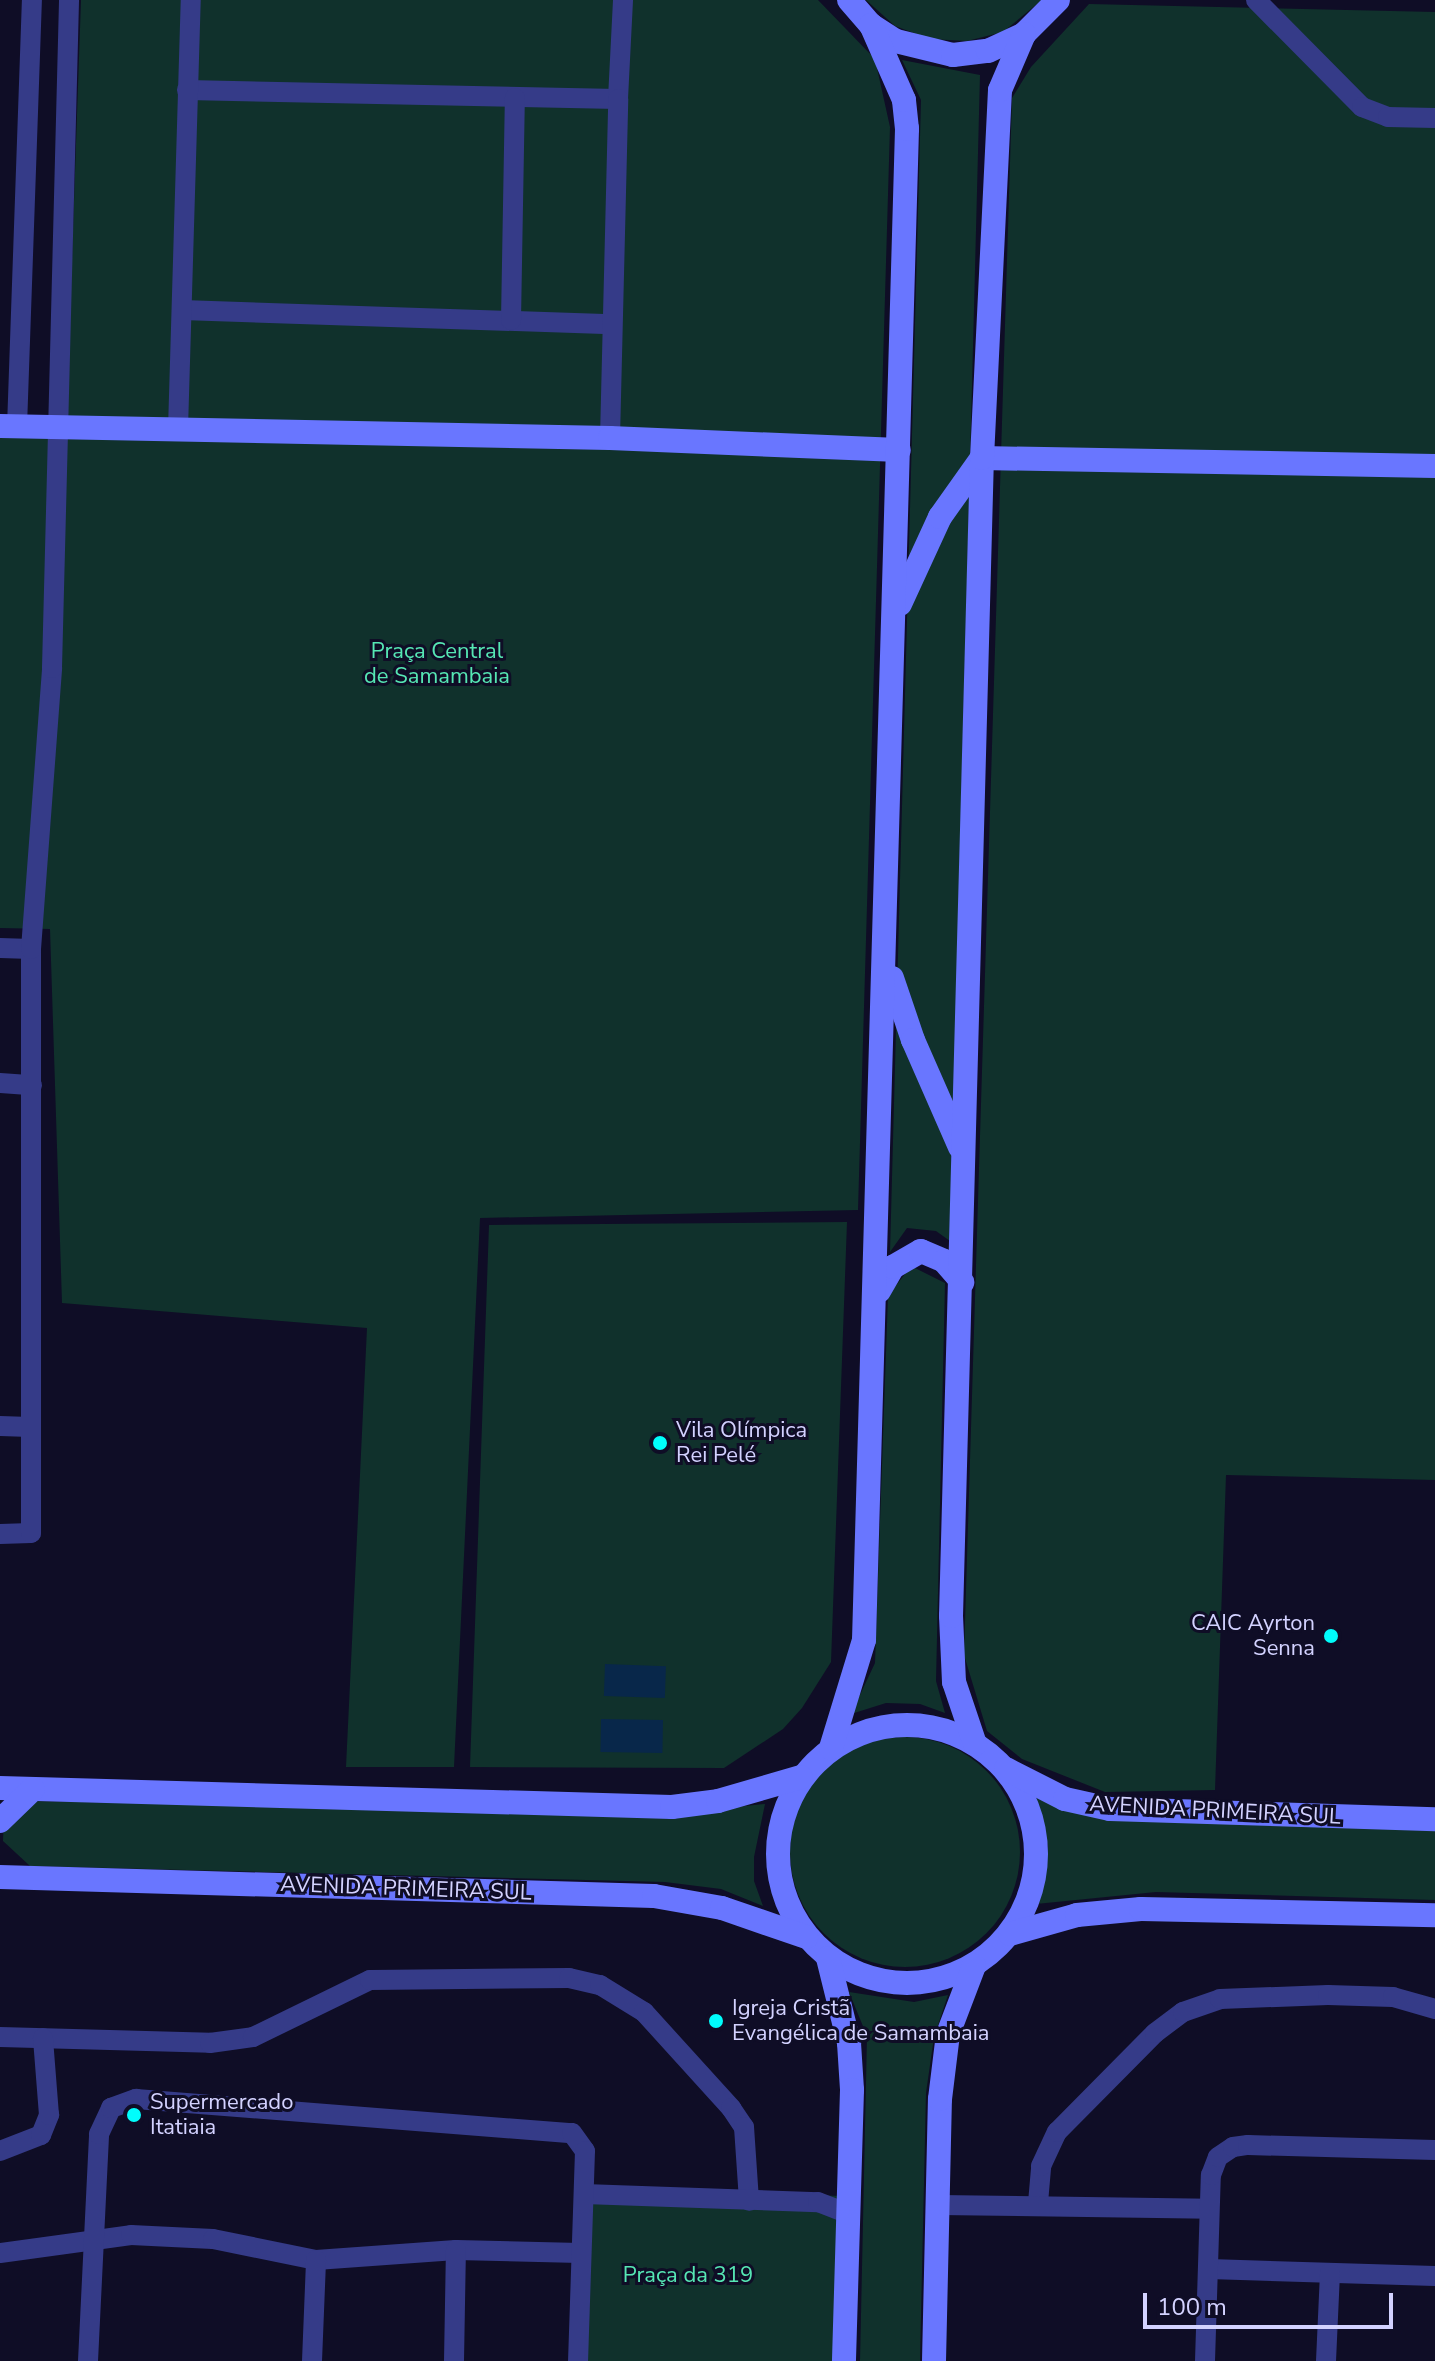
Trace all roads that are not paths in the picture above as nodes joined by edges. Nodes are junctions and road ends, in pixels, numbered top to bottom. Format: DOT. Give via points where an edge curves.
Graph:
graph roads {
  1 [pos="191,0"];
  2 [pos="623,0"];
  3 [pos="849,0"];
  4 [pos="1058,0"];
  5 [pos="1256,0"];
  6 [pos="32,7"];
  7 [pos="69,7"];
  8 [pos="871,25"];
  9 [pos="1024,34"];
  10 [pos="187,90"];
  11 [pos="515,98"];
  12 [pos="618,99"];
  13 [pos="1435,118"];
  14 [pos="182,310"];
  15 [pos="511,320"];
  16 [pos="612,324"];
  17 [pos="19,369"];
  18 [pos="58,372"];
  19 [pos="9,426"];
  20 [pos="58,427"];
  21 [pos="178,429"];
  22 [pos="610,438"];
  23 [pos="899,450"];
  24 [pos="982,458"];
  25 [pos="1435,466"];
  26 [pos="895,612"];
  27 [pos="0,948"];
  28 [pos="31,949"];
  29 [pos="886,961"];
  30 [pos="0,1083"];
  31 [pos="32,1085"];
  32 [pos="965,1161"];
  33 [pos="962,1282"];
  34 [pos="878,1293"];
  35 [pos="0,1426"];
  36 [pos="30,1427"];
  37 [pos="0,1534"];
  38 [pos="975,1744"];
  39 [pos="831,1748"];
  40 [pos="1003,1768"];
  41 [pos="801,1777"];
  42 [pos="0,1788"];
  43 [pos="33,1789"];
  44 [pos="1435,1819"];
  45 [pos="0,1821"];
  46 [pos="0,1855"];
  47 [pos="0,1877"];
  48 [pos="26,1878"];
  49 [pos="1435,1915"];
  50 [pos="1010,1934"];
  51 [pos="806,1937"];
  52 [pos="828,1958"];
  53 [pos="974,1966"];
  54 [pos="1435,2009"];
  55 [pos="0,2037"];
  56 [pos="43,2038"];
  57 [pos="1435,2150"];
  58 [pos="0,2151"];
  59 [pos="584,2194"];
  60 [pos="749,2201"];
  61 [pos="849,2202"];
  62 [pos="1038,2203"];
  63 [pos="939,2205"];
  64 [pos="1209,2209"];
  65 [pos="94,2238"];
  66 [pos="456,2250"];
  67 [pos="0,2253"];
  68 [pos="580,2253"];
  69 [pos="316,2260"];
  70 [pos="1209,2269"];
  71 [pos="1330,2273"];
  72 [pos="1435,2276"];
  73 [pos="91,2361"];
  74 [pos="312,2361"];
  75 [pos="454,2361"];
  76 [pos="578,2361"];
  77 [pos="844,2361"];
  78 [pos="934,2361"];
  79 [pos="1205,2361"];
  80 [pos="1326,2361"];
  1 -- 10 [label="street"];
  2 -- 12 [label="street"];
  3 -- 8 [label="main road"];
  4 -- 9 [label="main road"];
  5 -- 13 [label="street" via="1362,107 1388,117"];
  6 -- 7 [label="street"];
  6 -- 17 [label="street"];
  7 -- 18 [label="street"];
  8 -- 9 [label="main road" via="923,52 953,55 988,51"];
  8 -- 23 [label="main road" via="904,100 907,129"];
  9 -- 24 [label="main road" via="1000,90"];
  10 -- 11 [label="street"];
  10 -- 14 [label="street"];
  11 -- 12 [label="street"];
  11 -- 15 [label="street"];
  12 -- 16 [label="street"];
  14 -- 15 [label="street"];
  14 -- 21 [label="street"];
  15 -- 16 [label="street"];
  16 -- 22 [label="street"];
  17 -- 18 [label="street" via="38,378"];
  17 -- 19 [label="street"];
  18 -- 20 [label="street"];
  19 -- 20 [label="main road"];
  20 -- 21 [label="main road"];
  20 -- 28 [label="street" via="52,668"];
  21 -- 22 [label="main road"];
  22 -- 23 [label="main road"];
  23 -- 26 [label="main road"];
  24 -- 25 [label="main road"];
  24 -- 26 [label="main road" via="933,531"];
  24 -- 32 [label="main road"];
  26 -- 29 [label="main road"];
  27 -- 28 [label="street"];
  28 -- 31 [label="street"];
  29 -- 32 [label="main road"];
  29 -- 34 [label="main road"];
  30 -- 31 [label="street"];
  31 -- 36 [label="street"];
  32 -- 33 [label="main road"];
  33 -- 34 [label="main road" via="944,1261 921,1251 893,1267"];
  33 -- 38 [label="main road" via="951,1616 954,1682"];
  34 -- 39 [label="main road" via="864,1640"];
  35 -- 36 [label="street"];
  36 -- 37 [label="street" via="31,1533"];
  38 -- 39 [label="main road" via="938,1728 898,1725 863,1732"];
  38 -- 40 [label="main road"];
  39 -- 41 [label="main road"];
  40 -- 44 [label="main road, AVENIDA PRIMEIRA SUL" via="1065,1799 1110,1809"];
  40 -- 50 [label="main road" via="1022,1795 1033,1826 1036,1864 1028,1901"];
  41 -- 43 [label="main road" via="718,1801 672,1807"];
  41 -- 51 [label="main road" via="784,1808 777,1842 782,1892"];
  42 -- 43 [label="main road"];
  43 -- 45 [label="main road"];
  46 -- 48 [label="main road"];
  47 -- 48 [label="main road, AVENIDA PRIMEIRA SUL"];
  48 -- 51 [label="main road, AVENIDA PRIMEIRA SUL" via="654,1896 722,1908"];
  49 -- 50 [label="main road" via="1141,1909 1077,1915"];
  50 -- 53 [label="main road"];
  51 -- 52 [label="main road"];
  52 -- 53 [label="main road" via="862,1976 899,1984 938,1981"];
  52 -- 61 [label="main road" via="849,2043"];
  53 -- 63 [label="main road" via="948,2034 940,2099"];
  54 -- 62 [label="street" via="1393,1997 1320,1995 1220,1999 1183,2012 1144,2043 1057,2132 1041,2166"];
  55 -- 56 [label="street"];
  56 -- 58 [label="street" via="49,2115 41,2135"];
  56 -- 60 [label="street" via="210,2043 253,2037 370,1980 569,1978 600,1985 644,2012 731,2108 744,2127"];
  57 -- 64 [label="street" via="1233,2147 1213,2162"];
  59 -- 60 [label="street"];
  59 -- 65 [label="street" via="585,2151 565,2130 136,2099 111,2108 102,2122"];
  59 -- 68 [label="street"];
  60 -- 61 [label="street"];
  61 -- 77 [label="main road"];
  62 -- 63 [label="street"];
  62 -- 64 [label="street"];
  63 -- 78 [label="main road"];
  64 -- 70 [label="street"];
  65 -- 67 [label="street"];
  65 -- 69 [label="street" via="213,2239"];
  65 -- 73 [label="street"];
  66 -- 68 [label="street"];
  66 -- 69 [label="street"];
  66 -- 75 [label="street"];
  68 -- 76 [label="street"];
  69 -- 74 [label="street"];
  70 -- 71 [label="street"];
  70 -- 79 [label="street"];
  71 -- 72 [label="street"];
  71 -- 80 [label="street"];
}
